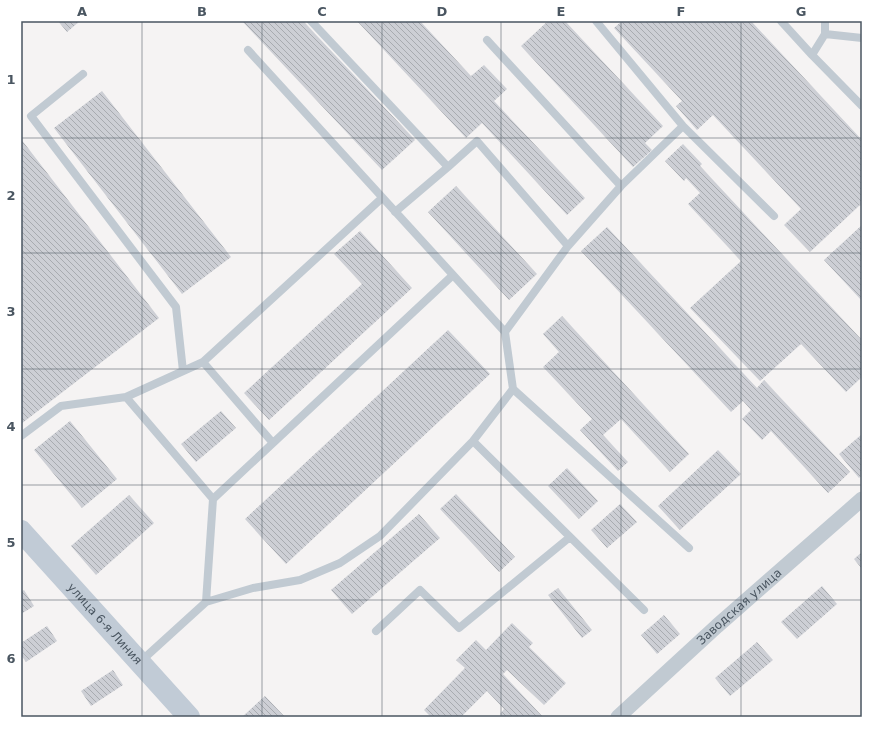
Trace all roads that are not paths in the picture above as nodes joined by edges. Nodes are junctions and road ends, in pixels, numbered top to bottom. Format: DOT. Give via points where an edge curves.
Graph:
graph roads {
  1 [pos="311,21"];
  2 [pos="596,21"];
  3 [pos="781,21"];
  4 [pos="825,21"];
  5 [pos="825,34"];
  6 [pos="862,38"];
  7 [pos="487,40"];
  8 [pos="248,50"];
  9 [pos="812,55"];
  10 [pos="83,74"];
  11 [pos="862,106"];
  12 [pos="683,126"];
  13 [pos="448,167"];
  14 [pos="621,186"];
  15 [pos="382,198"];
  16 [pos="395,212"];
  17 [pos="774,216"];
  18 [pos="568,246"];
  19 [pos="453,276"];
  20 [pos="505,332"];
  21 [pos="203,362"];
  22 [pos="184,371"];
  23 [pos="513,389"];
  24 [pos="126,397"];
  25 [pos="21,436"];
  26 [pos="473,441"];
  27 [pos="273,443"];
  28 [pos="213,499"];
  29 [pos="862,499"];
  30 [pos="21,531"];
  31 [pos="570,537"];
  32 [pos="689,548"];
  33 [pos="206,602"];
  34 [pos="644,610"];
  35 [pos="376,631"];
  36 [pos="139,662"];
  37 [pos="189,717"];
  38 [pos="618,717"];
  1 -- 13 [label="lane"];
  2 -- 12 [label="lane"];
  3 -- 9 [label="lane"];
  4 -- 5 [label="lane"];
  5 -- 6 [label="lane"];
  5 -- 9 [label="lane"];
  7 -- 14 [label="lane"];
  8 -- 15 [label="lane"];
  9 -- 11 [label="lane"];
  10 -- 22 [label="lane" via="31,116 176,307"];
  12 -- 14 [label="lane"];
  12 -- 17 [label="lane"];
  13 -- 16 [label="lane"];
  13 -- 18 [label="lane" via="477,141"];
  14 -- 18 [label="lane"];
  15 -- 16 [label="lane"];
  15 -- 21 [label="lane"];
  16 -- 19 [label="lane"];
  18 -- 20 [label="lane"];
  19 -- 20 [label="lane"];
  19 -- 27 [label="lane"];
  20 -- 23 [label="lane"];
  21 -- 22 [label="lane"];
  21 -- 27 [label="lane"];
  22 -- 24 [label="lane"];
  23 -- 26 [label="lane"];
  23 -- 32 [label="lane"];
  24 -- 25 [label="lane" via="61,406"];
  24 -- 28 [label="lane"];
  26 -- 31 [label="lane"];
  26 -- 33 [label="lane" via="380,536 340,563 300,580 253,588"];
  27 -- 28 [label="lane"];
  28 -- 33 [label="lane"];
  29 -- 38 [label="street, Заводская улица"];
  30 -- 36 [label="street, улица 6-я Линия"];
  31 -- 34 [label="lane"];
  31 -- 35 [label="lane" via="459,628 420,590"];
  33 -- 36 [label="lane"];
  36 -- 37 [label="street, улица 6-я Линия"];
}
